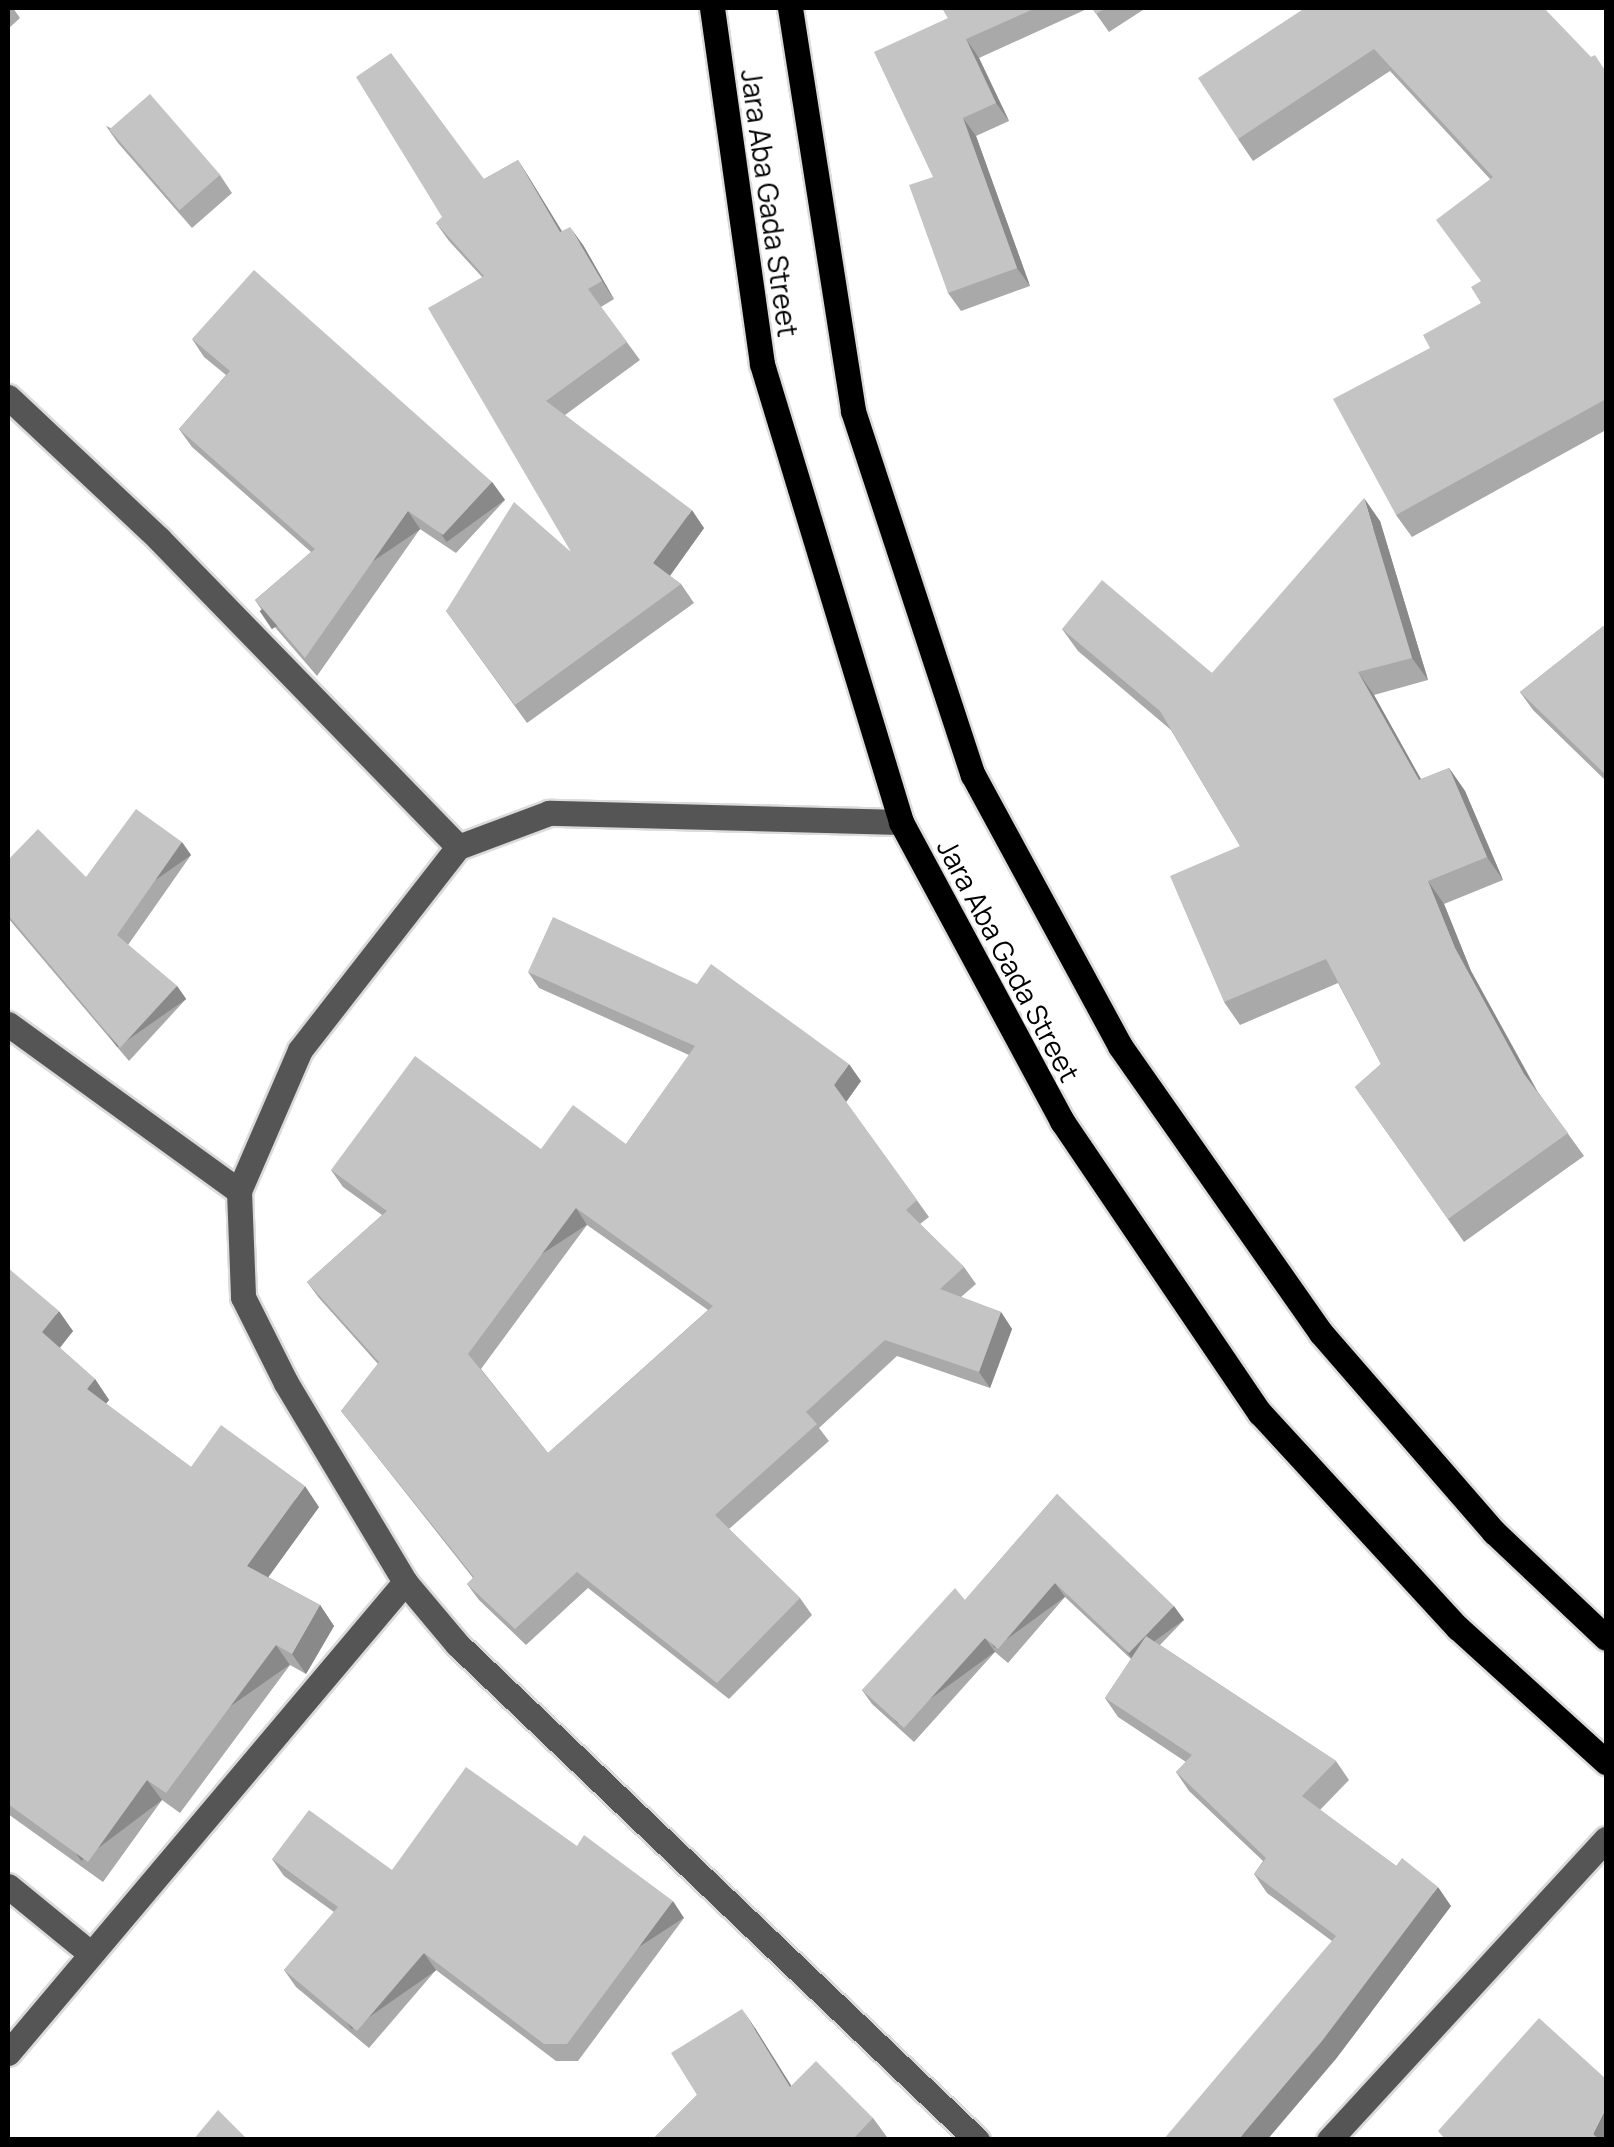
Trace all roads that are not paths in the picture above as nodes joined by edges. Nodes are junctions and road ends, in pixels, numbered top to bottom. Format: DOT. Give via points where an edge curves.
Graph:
graph roads {
  1 [pos="712,8"];
  2 [pos="790,8"];
  3 [pos="8,396"];
  4 [pos="901,822"];
  5 [pos="458,846"];
  6 [pos="8,1024"];
  7 [pos="239,1191"];
  8 [pos="405,1582"];
  9 [pos="1606,1638"];
  10 [pos="1606,1762"];
  11 [pos="1606,1838"];
  12 [pos="8,1886"];
  13 [pos="91,1954"];
  14 [pos="8,2053"];
  15 [pos="978,2140"];
  16 [pos="1328,2140"];
  1 -- 4 [label="main road, Jara Aba Gada Street" via="762,364"];
  2 -- 9 [label="main road, Jara Aba Gada Street" via="853,411 973,775 1120,1046 1321,1333 1494,1532"];
  3 -- 5 [label="street" via="160,539"];
  4 -- 5 [label="street" via="549,814"];
  4 -- 10 [label="main road, Jara Aba Gada Street" via="1062,1120 1260,1413 1458,1628"];
  5 -- 7 [label="street" via="300,1050"];
  6 -- 7 [label="street"];
  7 -- 8 [label="street" via="243,1297 286,1383"];
  8 -- 13 [label="street"];
  8 -- 15 [label="street" via="457,1644"];
  11 -- 16 [label="street"];
  12 -- 13 [label="street"];
  13 -- 14 [label="street"];
}
